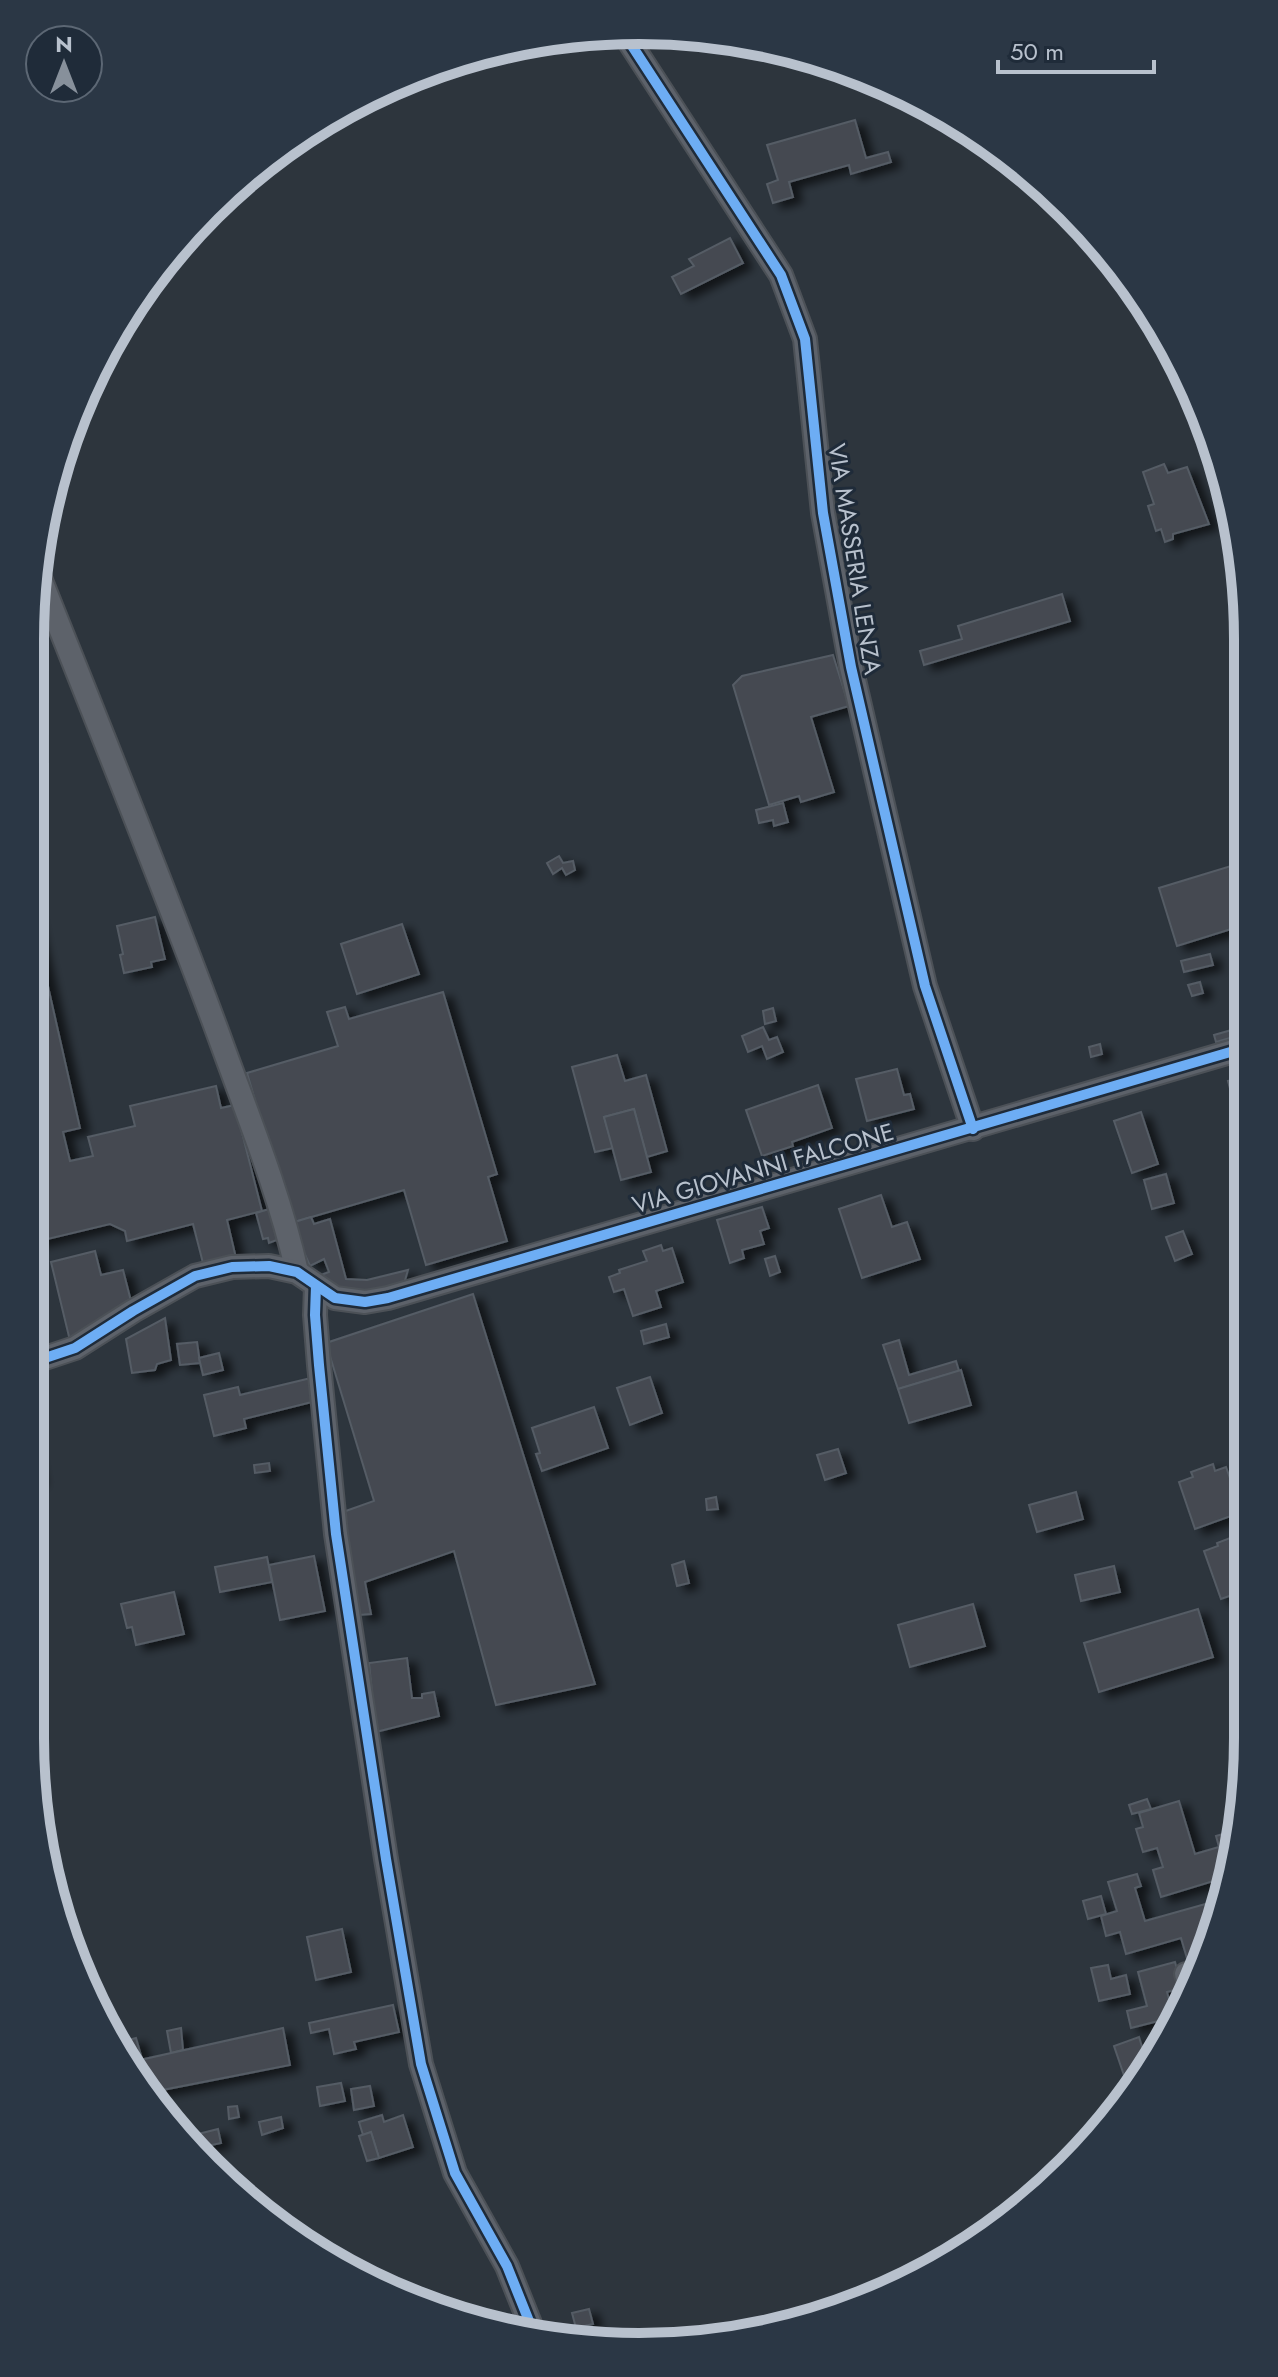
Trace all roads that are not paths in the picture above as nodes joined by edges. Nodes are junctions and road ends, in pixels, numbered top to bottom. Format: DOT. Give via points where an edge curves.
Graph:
graph roads {
  1 [pos="631,44"];
  2 [pos="46,592"];
  3 [pos="1234,1051"];
  4 [pos="973,1129"];
  5 [pos="297,1272"];
  6 [pos="316,1286"];
  7 [pos="44,1358"];
  8 [pos="530,2323"];
  1 -- 4 [label="street, VIA MASSERIA LENZA" via="781,275 805,339 823,513 851,667 925,986"];
  2 -- 5 [label="street" via="177,921 262,1154"];
  3 -- 4 [label="street, VIA GIOVANNI FALCONE"];
  4 -- 6 [label="street, VIA GIOVANNI FALCONE" via="388,1298 335,1298"];
  5 -- 6 [label="street, VIA GIOVANNI FALCONE"];
  5 -- 7 [label="street" via="232,1267 195,1276 75,1348"];
  6 -- 8 [label="street" via="336,1534 421,2064 455,2173 507,2266"];
}
